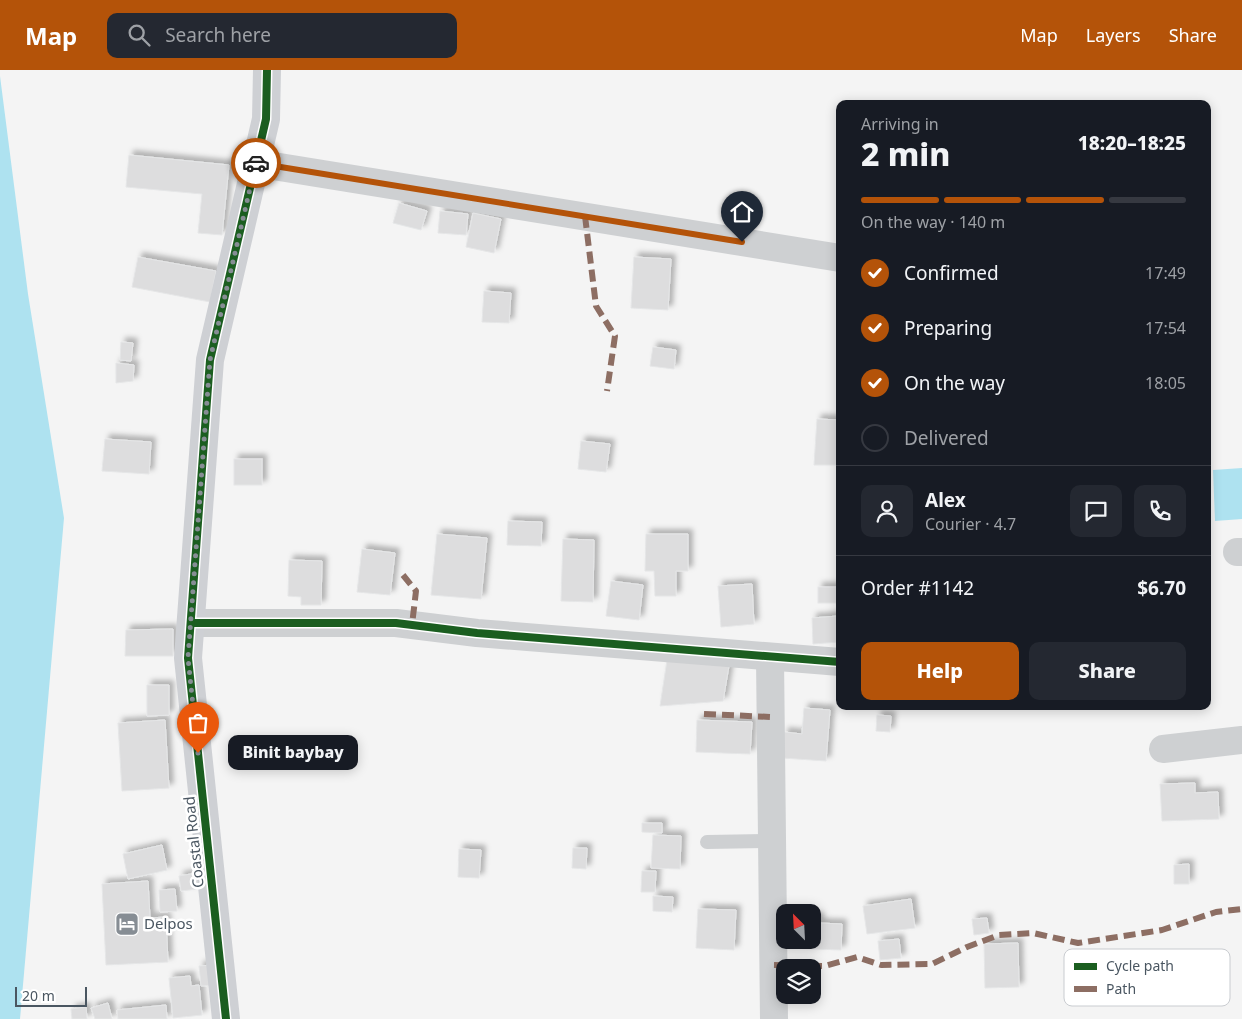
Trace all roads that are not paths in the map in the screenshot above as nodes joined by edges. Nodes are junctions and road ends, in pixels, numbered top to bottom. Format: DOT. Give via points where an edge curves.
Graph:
graph roads {
  1 [pos="267,70"];
  2 [pos="255,163"];
  3 [pos="836,257"];
  4 [pos="191,623"];
  5 [pos="770,658"];
  6 [pos="836,662"];
  7 [pos="1242,740"];
  8 [pos="1163,749"];
  9 [pos="772,841"];
  10 [pos="707,842"];
  11 [pos="226,1019"];
  12 [pos="774,1019"];
  1 -- 2 [label="street, Coastal Road" via="266,119"];
  2 -- 3 [label="street"];
  2 -- 4 [label="street, Coastal Road" via="210,360"];
  4 -- 5 [label="street" via="396,624"];
  4 -- 11 [label="street, Coastal Road" via="188,658"];
  5 -- 6 [label="street"];
  5 -- 9 [label="street"];
  7 -- 8 [label="street"];
  9 -- 10 [label="lane"];
  9 -- 12 [label="street"];
}
